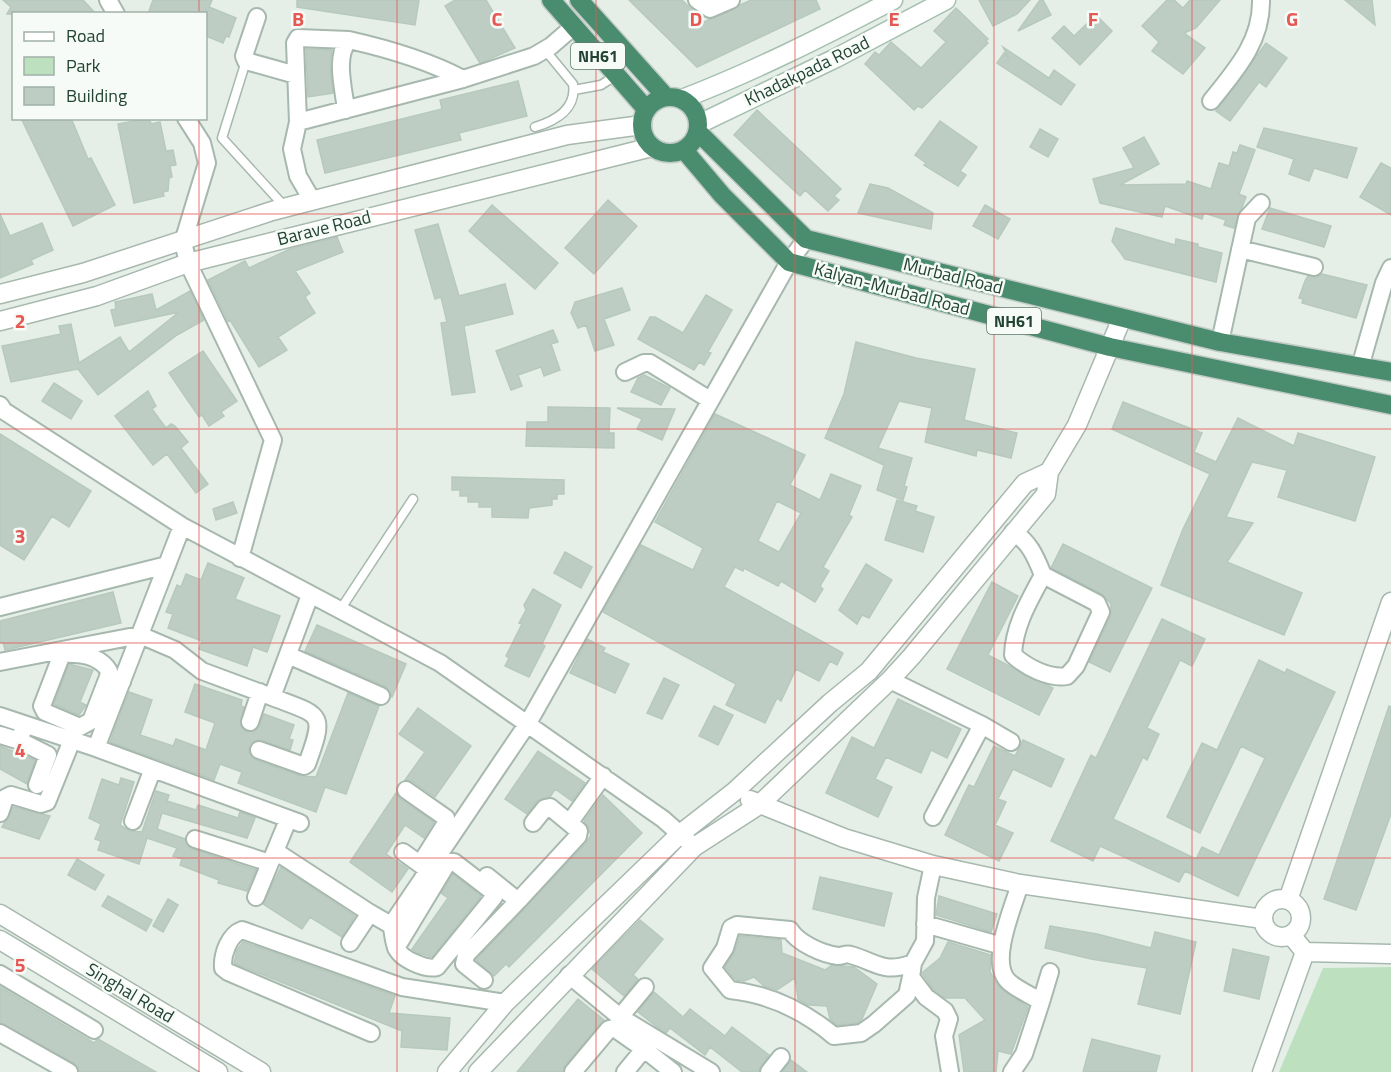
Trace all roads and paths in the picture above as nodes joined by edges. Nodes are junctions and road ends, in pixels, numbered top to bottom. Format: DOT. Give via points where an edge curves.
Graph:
graph roads {
  1 [pos="551,0"];
  2 [pos="579,0"];
  3 [pos="697,0"];
  4 [pos="731,0"];
  5 [pos="946,0"];
  6 [pos="1262,0"];
  7 [pos="893,8"];
  8 [pos="257,17"];
  9 [pos="573,27"];
  10 [pos="831,33"];
  11 [pos="349,40"];
  12 [pos="545,50"];
  13 [pos="844,54"];
  14 [pos="246,61"];
  15 [pos="296,75"];
  16 [pos="615,75"];
  17 [pos="463,79"];
  18 [pos="574,90"];
  19 [pos="674,98"];
  20 [pos="1211,100"];
  21 [pos="346,110"];
  22 [pos="644,117"];
  23 [pos="187,120"];
  24 [pos="298,122"];
  25 [pos="535,127"];
  26 [pos="699,128"];
  27 [pos="652,147"];
  28 [pos="684,150"];
  29 [pos="312,200"];
  30 [pos="1262,203"];
  31 [pos="285,207"];
  32 [pos="806,239"];
  33 [pos="183,242"];
  34 [pos="1240,249"];
  35 [pos="789,262"];
  36 [pos="188,263"];
  37 [pos="1314,267"];
  38 [pos="1391,268"];
  39 [pos="0,294"];
  40 [pos="1122,318"];
  41 [pos="0,321"];
  42 [pos="1220,342"];
  43 [pos="1110,347"];
  44 [pos="1360,367"];
  45 [pos="625,372"];
  46 [pos="1391,372"];
  47 [pos="710,400"];
  48 [pos="0,405"];
  49 [pos="1391,405"];
  50 [pos="1049,472"];
  51 [pos="414,499"];
  52 [pos="182,526"];
  53 [pos="1013,532"];
  54 [pos="240,558"];
  55 [pos="167,565"];
  56 [pos="1042,575"];
  57 [pos="310,595"];
  58 [pos="1391,602"];
  59 [pos="0,607"];
  60 [pos="340,610"];
  61 [pos="140,635"];
  62 [pos="288,655"];
  63 [pos="0,662"];
  64 [pos="115,679"];
  65 [pos="890,680"];
  66 [pos="266,695"];
  67 [pos="381,696"];
  68 [pos="0,716"];
  69 [pos="250,722"];
  70 [pos="528,723"];
  71 [pos="24,724"];
  72 [pos="982,725"];
  73 [pos="0,735"];
  74 [pos="72,740"];
  75 [pos="20,741"];
  76 [pos="1011,742"];
  77 [pos="96,748"];
  78 [pos="259,750"];
  79 [pos="152,771"];
  80 [pos="603,776"];
  81 [pos="37,785"];
  82 [pos="406,790"];
  83 [pos="735,791"];
  84 [pos="759,805"];
  85 [pos="0,813"];
  86 [pos="933,817"];
  87 [pos="133,821"];
  88 [pos="570,822"];
  89 [pos="533,823"];
  90 [pos="680,834"];
  91 [pos="195,839"];
  92 [pos="447,843"];
  93 [pos="694,847"];
  94 [pos="403,852"];
  95 [pos="273,857"];
  96 [pos="933,865"];
  97 [pos="424,867"];
  98 [pos="1020,884"];
  99 [pos="255,897"];
  100 [pos="396,899"];
  101 [pos="1288,900"];
  102 [pos="518,901"];
  103 [pos="370,913"];
  104 [pos="0,914"];
  105 [pos="1263,919"];
  106 [pos="392,923"];
  107 [pos="925,924"];
  108 [pos="1291,935"];
  109 [pos="0,940"];
  110 [pos="350,943"];
  111 [pos="1002,946"];
  112 [pos="396,948"];
  113 [pos="1305,952"];
  114 [pos="1391,954"];
  115 [pos="912,970"];
  116 [pos="1050,972"];
  117 [pos="0,974"];
  118 [pos="569,975"];
  119 [pos="484,980"];
  120 [pos="645,987"];
  121 [pos="1041,1002"];
  122 [pos="505,1004"];
  123 [pos="620,1017"];
  124 [pos="94,1030"];
  125 [pos="631,1031"];
  126 [pos="0,1033"];
  127 [pos="371,1033"];
  128 [pos="644,1049"];
  129 [pos="781,1058"];
  130 [pos="69,1072"];
  131 [pos="218,1072"];
  132 [pos="261,1072"];
  133 [pos="447,1072"];
  134 [pos="478,1072"];
  135 [pos="573,1072"];
  136 [pos="625,1072"];
  137 [pos="673,1072"];
  138 [pos="709,1072"];
  139 [pos="769,1072"];
  140 [pos="950,1072"];
  141 [pos="1012,1072"];
  142 [pos="1262,1072"];
  1 -- 9 [label="highway, NH61"];
  2 -- 19 [label="highway, NH61"];
  3 -- 4 [label="street" via="710,9"];
  5 -- 7 [label="street, Khadakpada Road"];
  6 -- 20 [label="street" via="1262,20 1245,60"];
  7 -- 10 [label="street"];
  7 -- 13 [label="street, Khadakpada Road"];
  8 -- 14 [label="street" via="244,56"];
  9 -- 12 [label="street"];
  9 -- 16 [label="highway, NH61"];
  10 -- 13 [label="street"];
  10 -- 19 [label="street" via="728,82"];
  11 -- 15 [label="street" via="298,38"];
  11 -- 17 [label="street" via="392,50"];
  11 -- 21 [label="street" via="341,59"];
  12 -- 17 [label="street"];
  12 -- 18 [label="lane"];
  13 -- 26 [label="street, Khadakpada Road"];
  14 -- 15 [label="street"];
  14 -- 31 [label="lane" via="222,138"];
  15 -- 24 [label="street"];
  16 -- 18 [label="lane" via="601,85"];
  16 -- 22 [label="highway, NH61"];
  17 -- 21 [label="street"];
  18 -- 25 [label="lane" via="565,112 556,120"];
  19 -- 22 [label="highway" via="651,103"];
  19 -- 26 [label="highway, NH61" via="694,109"];
  21 -- 24 [label="street"];
  22 -- 27 [label="highway, NH61" via="647,141"];
  22 -- 29 [label="street, Barave Road"];
  23 -- 33 [label="street" via="202,143 207,163"];
  24 -- 29 [label="street" via="292,149 298,176"];
  26 -- 28 [label="highway"];
  26 -- 32 [label="highway, NH61"];
  27 -- 28 [label="highway" via="668,153"];
  27 -- 36 [label="street, Barave Road"];
  28 -- 35 [label="highway, Kalyan-Murbad Road" via="722,195"];
  29 -- 31 [label="street, Barave Road"];
  30 -- 34 [label="street" via="1246,218"];
  31 -- 33 [label="street, Barave Road"];
  32 -- 35 [label="street"];
  32 -- 40 [label="highway, Murbad Road / NH61"];
  33 -- 36 [label="street"];
  33 -- 39 [label="street, Barave Road"];
  34 -- 37 [label="street"];
  34 -- 42 [label="street"];
  35 -- 43 [label="highway, Kalyan-Murbad Road / NH61"];
  35 -- 47 [label="street"];
  36 -- 41 [label="street, Barave Road" via="97,296"];
  36 -- 54 [label="street" via="273,440"];
  38 -- 44 [label="street"];
  40 -- 42 [label="highway, Murbad Road / NH61"];
  40 -- 43 [label="street"];
  42 -- 44 [label="highway, Murbad Road / NH61"];
  43 -- 49 [label="highway, Kalyan-Murbad Road / NH61"];
  43 -- 50 [label="street" via="1077,425"];
  44 -- 46 [label="highway, Murbad Road / NH61"];
  45 -- 47 [label="street" via="650,363"];
  47 -- 70 [label="street"];
  48 -- 52 [label="street"];
  50 -- 53 [label="street" via="1046,494"];
  50 -- 83 [label="street" via="1025,483 869,671"];
  51 -- 60 [label="lane"];
  52 -- 54 [label="street"];
  52 -- 55 [label="street"];
  53 -- 56 [label="street" via="1024,538"];
  53 -- 65 [label="street"];
  54 -- 57 [label="street"];
  55 -- 59 [label="street"];
  55 -- 61 [label="street"];
  56 -- 56 [label="street" via="1097,603 1101,612 1076,666 1067,676 1057,678 1013,655 1013,640 1023,611"];
  57 -- 60 [label="street"];
  57 -- 62 [label="street"];
  58 -- 101 [label="street"];
  60 -- 70 [label="street" via="440,663"];
  61 -- 63 [label="street"];
  61 -- 64 [label="street"];
  61 -- 66 [label="street" via="176,650 202,671"];
  62 -- 66 [label="street"];
  62 -- 67 [label="street"];
  64 -- 64 [label="street" via="104,663 92,657 63,654 42,706 45,712 85,726"];
  64 -- 77 [label="street"];
  65 -- 72 [label="street"];
  65 -- 84 [label="street"];
  66 -- 69 [label="street"];
  66 -- 78 [label="street" via="310,711 318,718 320,729 304,766"];
  68 -- 71 [label="street"];
  70 -- 80 [label="street"];
  70 -- 92 [label="street"];
  71 -- 74 [label="street"];
  71 -- 75 [label="street"];
  72 -- 76 [label="street"];
  72 -- 86 [label="street"];
  73 -- 75 [label="street"];
  74 -- 77 [label="street"];
  74 -- 85 [label="street" via="47,802 41,804 11,795 5,798"];
  75 -- 81 [label="street" via="48,755"];
  77 -- 79 [label="street"];
  79 -- 87 [label="street"];
  79 -- 95 [label="street" via="294,822"];
  80 -- 88 [label="street"];
  80 -- 90 [label="street"];
  82 -- 97 [label="street" via="446,818"];
  83 -- 84 [label="street"];
  83 -- 90 [label="street"];
  84 -- 93 [label="street"];
  84 -- 96 [label="street" via="844,838"];
  88 -- 89 [label="street" via="550,807 544,808"];
  88 -- 102 [label="street" via="579,831 578,836"];
  90 -- 93 [label="street"];
  90 -- 122 [label="street"];
  91 -- 95 [label="street"];
  92 -- 97 [label="street"];
  92 -- 102 [label="street"];
  93 -- 118 [label="street"];
  94 -- 97 [label="street"];
  95 -- 99 [label="street"];
  95 -- 103 [label="street" via="318,887"];
  96 -- 98 [label="street"];
  96 -- 107 [label="street"];
  97 -- 100 [label="street"];
  97 -- 106 [label="street"];
  98 -- 105 [label="street"];
  98 -- 111 [label="street"];
  101 -- 105 [label="street" via="1270,903"];
  101 -- 108 [label="street" via="1298,907 1302,920"];
  102 -- 119 [label="street" via="466,955 464,964"];
  103 -- 106 [label="street"];
  103 -- 110 [label="street"];
  104 -- 132 [label="street, Singhal Road"];
  105 -- 108 [label="street" via="1272,934"];
  106 -- 112 [label="street"];
  107 -- 111 [label="street"];
  107 -- 115 [label="street" via="925,941"];
  108 -- 113 [label="street"];
  109 -- 131 [label="street, Singhal Road"];
  111 -- 121 [label="street" via="1001,971 1009,982"];
  112 -- 112 [label="street" via="429,969 437,967 494,897 493,892 454,862 448,862"];
  113 -- 114 [label="street"];
  113 -- 142 [label="street"];
  115 -- 115 [label="street" via="882,968 849,954 838,956 797,941 789,930 737,925 731,928 726,948 712,968 730,990 755,992 781,1003 819,1023 834,1036 861,1033 874,1024 907,995"];
  115 -- 140 [label="street" via="926,997 945,1011 949,1019 944,1036"];
  116 -- 121 [label="street"];
  117 -- 124 [label="street"];
  118 -- 123 [label="street"];
  118 -- 134 [label="street"];
  120 -- 123 [label="street"];
  121 -- 141 [label="street" via="1023,1054"];
  122 -- 127 [label="street" via="402,987 242,930 230,939 223,961 228,972"];
  122 -- 133 [label="street"];
  123 -- 125 [label="street"];
  125 -- 128 [label="street"];
  125 -- 135 [label="street" via="609,1029"];
  125 -- 138 [label="street"];
  126 -- 130 [label="street"];
  128 -- 136 [label="street"];
  128 -- 137 [label="street"];
  129 -- 139 [label="street"];
}
